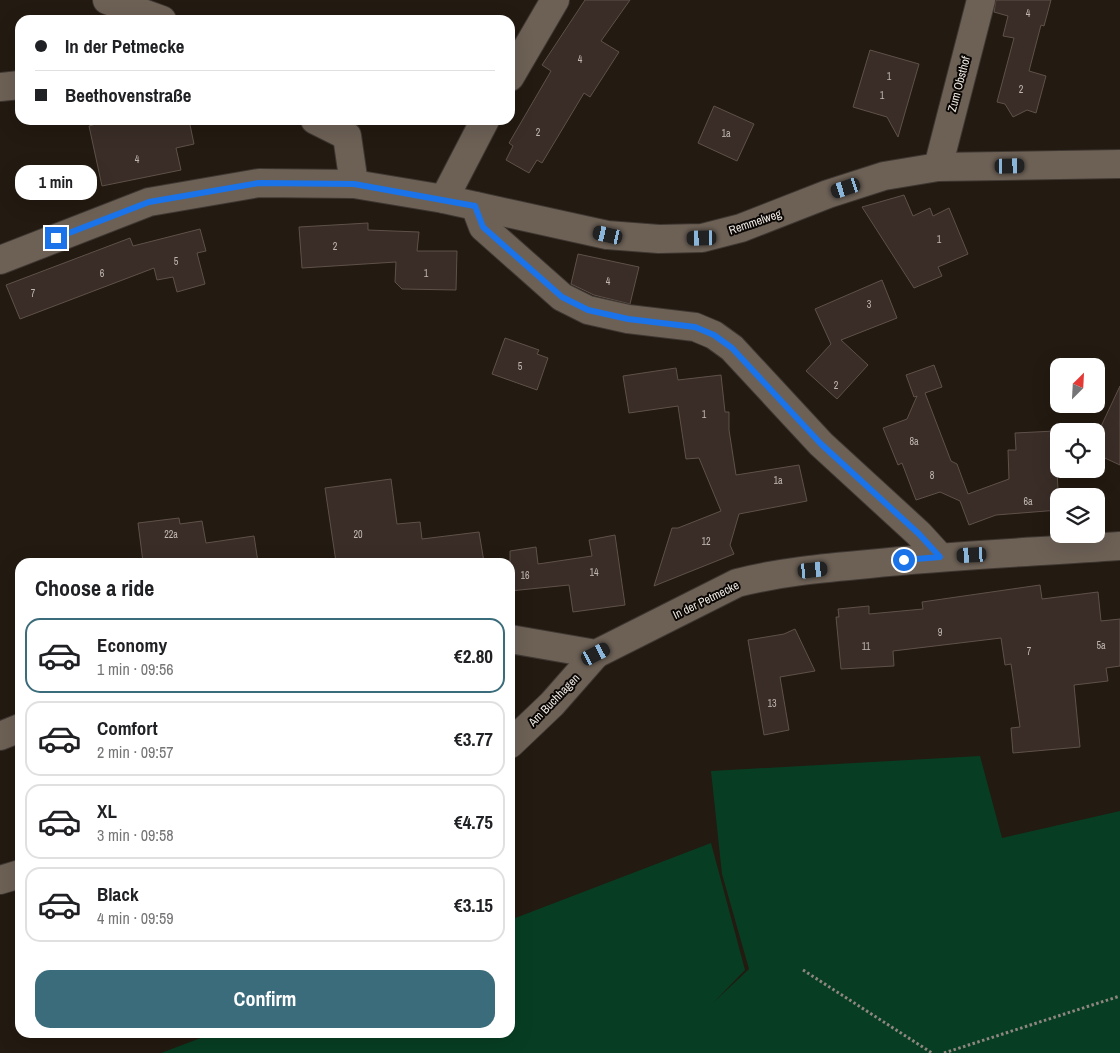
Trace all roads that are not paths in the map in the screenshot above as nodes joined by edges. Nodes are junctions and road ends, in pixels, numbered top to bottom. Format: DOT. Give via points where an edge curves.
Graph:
graph roads {
  1 [pos="107,0"];
  2 [pos="555,0"];
  3 [pos="981,0"];
  4 [pos="148,15"];
  5 [pos="515,69"];
  6 [pos="15,86"];
  7 [pos="0,87"];
  8 [pos="325,125"];
  9 [pos="482,125"];
  10 [pos="1120,164"];
  11 [pos="938,168"];
  12 [pos="354,184"];
  13 [pos="444,198"];
  14 [pos="475,206"];
  15 [pos="0,260"];
  16 [pos="1120,546"];
  17 [pos="940,557"];
  18 [pos="515,640"];
  19 [pos="596,654"];
  20 [pos="15,730"];
  21 [pos="0,736"];
  22 [pos="515,739"];
  23 [pos="15,876"];
  24 [pos="0,880"];
  1 -- 4 [label="street"];
  2 -- 5 [label="street"];
  3 -- 11 [label="street, Zum Obsthof"];
  6 -- 7 [label="street"];
  8 -- 12 [label="street" via="347,136"];
  9 -- 13 [label="street"];
  10 -- 11 [label="street, Remmelweg"];
  11 -- 14 [label="street, Remmelweg" via="884,176 741,228 702,238 608,235"];
  12 -- 13 [label="street, Remmelweg"];
  12 -- 15 [label="street, Remmelweg" via="259,183 149,202"];
  13 -- 14 [label="street, Remmelweg"];
  14 -- 17 [label="street" via="483,227 562,297 588,310 628,319 695,327 732,348 821,444"];
  16 -- 17 [label="street, In der Petmecke"];
  17 -- 19 [label="street, In der Petmecke" via="795,572 737,584"];
  18 -- 19 [label="street"];
  19 -- 22 [label="street, Am Buchhagen" via="552,704"];
  20 -- 21 [label="street"];
  23 -- 24 [label="street"];
}
